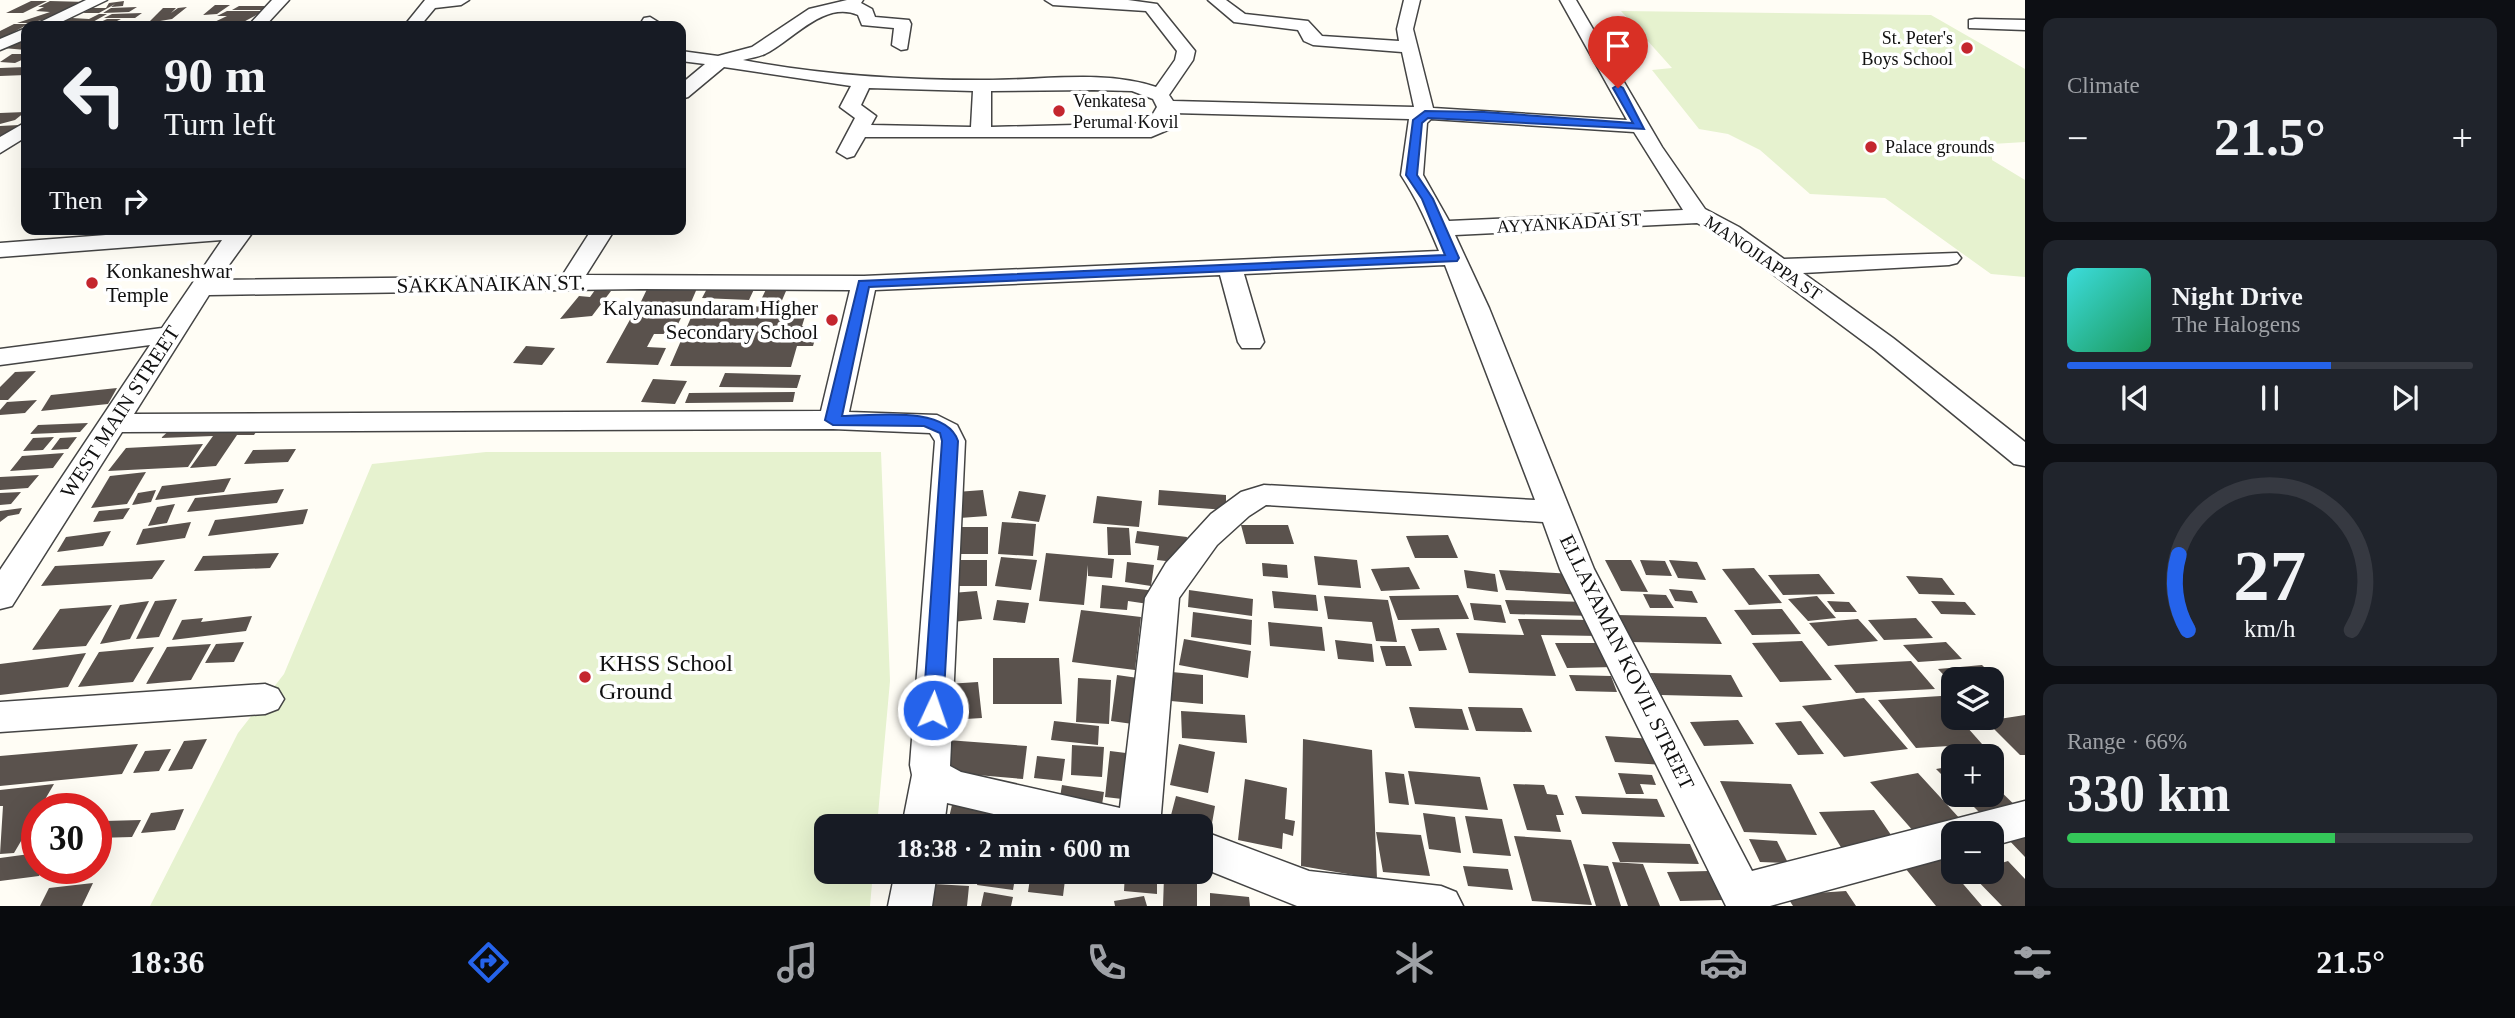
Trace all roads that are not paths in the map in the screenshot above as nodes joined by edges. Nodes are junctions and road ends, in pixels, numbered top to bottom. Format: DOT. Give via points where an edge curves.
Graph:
graph roads {
  1 [pos="99,0"];
  2 [pos="281,0"];
  3 [pos="461,0"];
  4 [pos="1053,0"];
  5 [pos="1216,0"];
  6 [pos="1412,0"];
  7 [pos="1568,0"];
  8 [pos="1087,1"];
  9 [pos="431,2"];
  10 [pos="853,3"];
  11 [pos="51,21"];
  12 [pos="261,21"];
  13 [pos="416,21"];
  14 [pos="1975,23"];
  15 [pos="2025,25"];
  16 [pos="21,35"];
  17 [pos="0,45"];
  18 [pos="901,45"];
  19 [pos="1409,47"];
  20 [pos="0,51"];
  21 [pos="21,52"];
  22 [pos="686,56"];
  23 [pos="722,60"];
  24 [pos="863,81"];
  25 [pos="982,86"];
  26 [pos="686,89"];
  27 [pos="1164,101"];
  28 [pos="1424,110"];
  29 [pos="1641,127"];
  30 [pos="858,131"];
  31 [pos="21,132"];
  32 [pos="981,133"];
  33 [pos="0,147"];
  34 [pos="847,152"];
  35 [pos="1700,216"];
  36 [pos="182,235"];
  37 [pos="239,235"];
  38 [pos="600,235"];
  39 [pos="1444,240"];
  40 [pos="0,250"];
  41 [pos="1949,258"];
  42 [pos="1778,267"];
  43 [pos="1230,269"];
  44 [pos="569,283"];
  45 [pos="864,284"];
  46 [pos="201,288"];
  47 [pos="170,335"];
  48 [pos="1251,342"];
  49 [pos="0,356"];
  50 [pos="833,420"];
  51 [pos="113,423"];
  52 [pos="2025,457"];
  53 [pos="1555,512"];
  54 [pos="0,597"];
  55 [pos="265,699"];
  56 [pos="0,717"];
  57 [pos="932,775"];
  58 [pos="925,814"];
  59 [pos="1068,814"];
  60 [pos="1140,814"];
  61 [pos="2025,819"];
  62 [pos="2004,824"];
  63 [pos="1941,842"];
  64 [pos="1213,854"];
  65 [pos="914,884"];
  66 [pos="1300,898"];
  67 [pos="1745,900"];
  68 [pos="910,906"];
  69 [pos="1441,906"];
  1 -- 11 [label="street"];
  2 -- 12 [label="street"];
  3 -- 9 [label="street"];
  4 -- 8 [label="street"];
  5 -- 19 [label="street" via="1235,18 1302,25 1319,41"];
  6 -- 19 [label="street" via="1405,29"];
  7 -- 29 [label="street, MANOJIAPPA ST"];
  8 -- 27 [label="street" via="1151,6 1184,48 1187,55"];
  9 -- 13 [label="street"];
  10 -- 18 [label="street" via="866,12 868,21 903,24"];
  10 -- 23 [label="street" via="815,12 758,51"];
  14 -- 15 [label="street"];
  16 -- 17 [label="street"];
  19 -- 28 [label="street"];
  20 -- 21 [label="street"];
  22 -- 23 [label="street"];
  23 -- 24 [label="street" via="803,76"];
  23 -- 26 [label="street"];
  24 -- 25 [label="street"];
  24 -- 30 [label="street" via="850,107 866,116"];
  25 -- 27 [label="street" via="1134,86"];
  25 -- 32 [label="street"];
  27 -- 28 [label="street"];
  27 -- 32 [label="street" via="1163,125 1151,131"];
  28 -- 29 [label="street"];
  28 -- 39 [label="street, ELLAYAMAN KOVIL STREET" via="1417,122 1412,175"];
  29 -- 35 [label="street, MANOJIAPPA ST"];
  30 -- 32 [label="street"];
  30 -- 34 [label="street"];
  31 -- 33 [label="street"];
  35 -- 39 [label="street, AYYANKADAI ST" via="1483,228"];
  35 -- 42 [label="street, MANOJIAPPA ST" via="1731,232"];
  36 -- 40 [label="street"];
  37 -- 46 [label="street, WEST MAIN STREET"];
  38 -- 44 [label="street"];
  39 -- 43 [label="street, SAKKANAIKAN ST."];
  39 -- 53 [label="street, ELLAYAMAN KOVIL STREET" via="1476,308"];
  41 -- 42 [label="street"];
  42 -- 52 [label="street, MANOJIAPPA ST" via="1884,344"];
  43 -- 45 [label="street, SAKKANAIKAN ST."];
  43 -- 48 [label="street"];
  44 -- 45 [label="street, SAKKANAIKAN ST."];
  44 -- 46 [label="street, SAKKANAIKAN ST."];
  45 -- 50 [label="street"];
  46 -- 47 [label="street, WEST MAIN STREET"];
  47 -- 49 [label="street"];
  47 -- 51 [label="street, WEST MAIN STREET"];
  50 -- 51 [label="street"];
  50 -- 57 [label="street" via="924,421 947,431 950,441"];
  51 -- 54 [label="street, WEST MAIN STREET"];
  53 -- 60 [label="street" via="1264,495 1246,499 1170,580 1162,598"];
  53 -- 67 [label="street, ELLAYAMAN KOVIL STREET" via="1577,569"];
  55 -- 56 [label="street"];
  57 -- 58 [label="street"];
  57 -- 59 [label="street" via="951,787"];
  61 -- 62 [label="street"];
  63 -- 67 [label="street"];
  64 -- 66 [label="street"];
  65 -- 68 [label="street"];
  66 -- 69 [label="street"];
}
